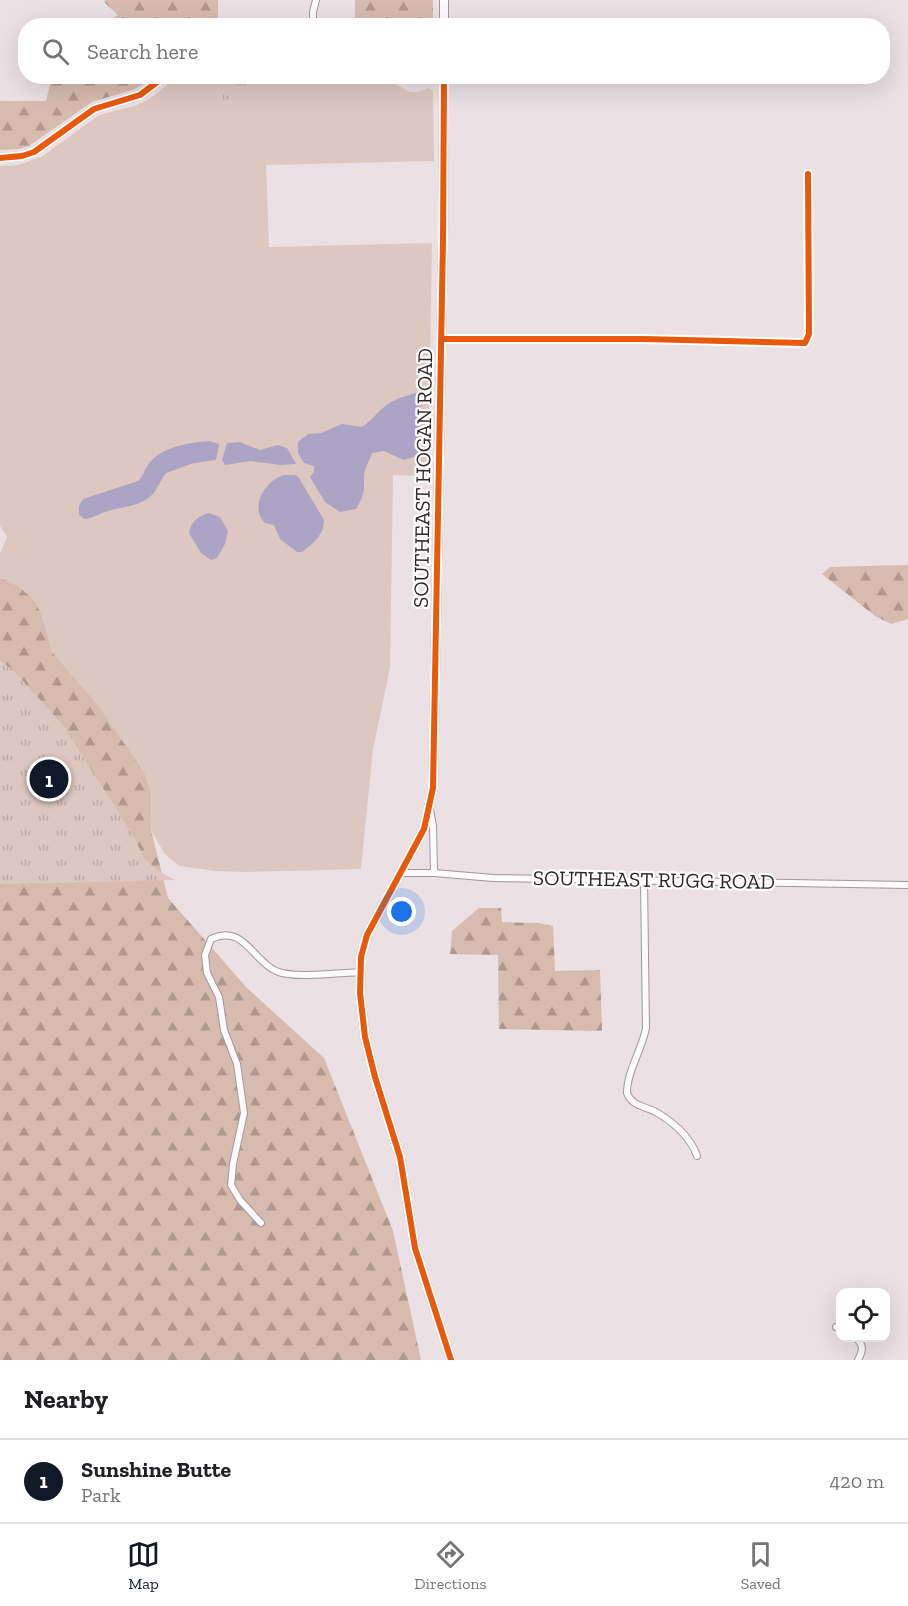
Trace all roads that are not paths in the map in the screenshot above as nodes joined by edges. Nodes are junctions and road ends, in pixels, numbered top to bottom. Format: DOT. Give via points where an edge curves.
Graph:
graph roads {
  1 [pos="316,0"];
  2 [pos="444,0"];
  3 [pos="313,18"];
  4 [pos="444,18"];
  5 [pos="154,84"];
  6 [pos="444,84"];
  7 [pos="0,158"];
  8 [pos="808,174"];
  9 [pos="442,339"];
  10 [pos="430,809"];
  11 [pos="400,873"];
  12 [pos="434,873"];
  13 [pos="644,880"];
  14 [pos="908,885"];
  15 [pos="360,972"];
  16 [pos="697,1156"];
  17 [pos="261,1223"];
  18 [pos="860,1342"];
  19 [pos="451,1360"];
  20 [pos="858,1360"];
  1 -- 3 [label="street"];
  2 -- 4 [label="main road"];
  5 -- 7 [label="main road" via="140,95 94,109 34,153"];
  6 -- 9 [label="main road, SOUTHEAST HOGAN ROAD"];
  8 -- 9 [label="street" via="809,334 805,343"];
  9 -- 10 [label="main road, SOUTHEAST HOGAN ROAD"];
  10 -- 11 [label="main road, SOUTHEAST HOGAN ROAD" via="424,830"];
  10 -- 12 [label="street"];
  11 -- 12 [label="street, SOUTHEAST RUGG ROAD"];
  11 -- 15 [label="main road, SOUTHEAST HOGAN ROAD" via="367,935"];
  12 -- 13 [label="street, SOUTHEAST RUGG ROAD"];
  13 -- 14 [label="street, SOUTHEAST RUGG ROAD"];
  13 -- 16 [label="street" via="646,1028 627,1093 633,1102 671,1122"];
  15 -- 17 [label="street" via="279,972 229,934 211,939 207,948 207,973 219,997 224,1030 237,1064 244,1113 231,1185"];
  15 -- 19 [label="main road, SOUTHEAST HOGAN ROAD" via="361,1015 369,1057 400,1157 416,1248"];
  18 -- 20 [label="street"];
}
